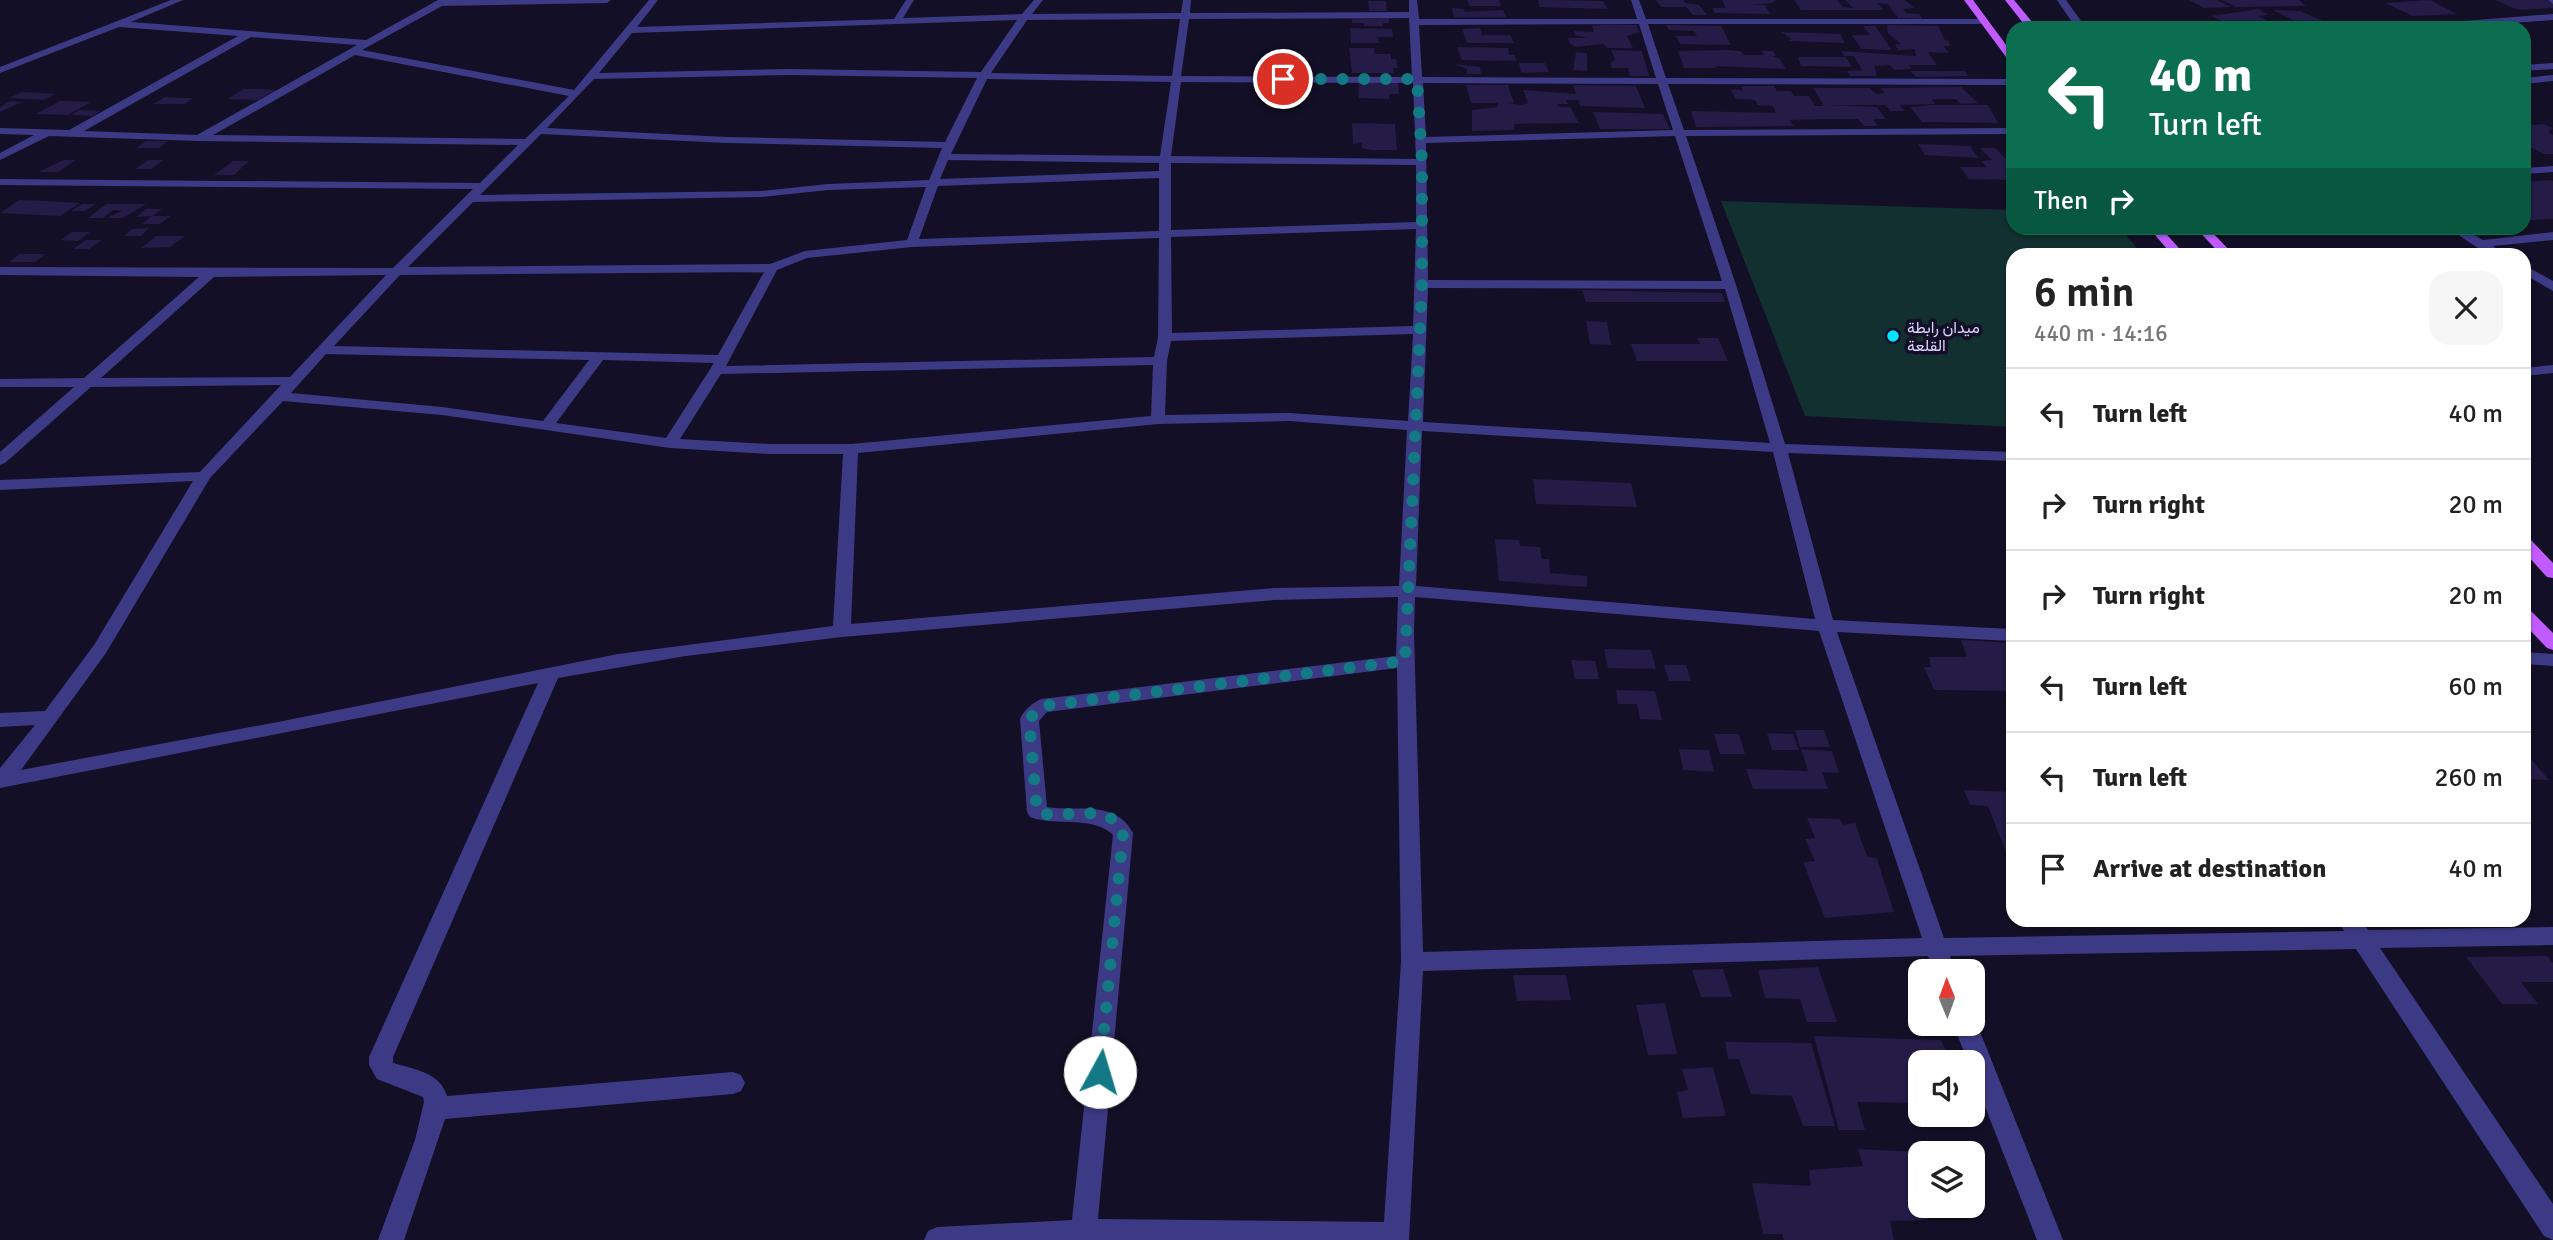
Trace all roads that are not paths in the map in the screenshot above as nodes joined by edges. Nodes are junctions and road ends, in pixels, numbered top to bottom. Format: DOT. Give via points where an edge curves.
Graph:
graph roads {
  1 [pos="179,0"];
  2 [pos="607,0"];
  3 [pos="654,0"];
  4 [pos="910,0"];
  5 [pos="1040,0"];
  6 [pos="1187,0"];
  7 [pos="1635,0"];
  8 [pos="1968,0"];
  9 [pos="2009,0"];
  10 [pos="2061,0"];
  11 [pos="442,2"];
  12 [pos="1414,13"];
  13 [pos="1184,17"];
  14 [pos="2553,17"];
  15 [pos="1024,18"];
  16 [pos="1983,21"];
  17 [pos="2026,21"];
  18 [pos="2076,21"];
  19 [pos="2502,21"];
  20 [pos="896,22"];
  21 [pos="1645,23"];
  22 [pos="120,24"];
  23 [pos="627,30"];
  24 [pos="249,34"];
  25 [pos="365,43"];
  26 [pos="351,51"];
  27 [pos="2006,51"];
  28 [pos="2553,66"];
  29 [pos="2531,68"];
  30 [pos="0,70"];
  31 [pos="590,76"];
  32 [pos="983,78"];
  33 [pos="2553,78"];
  34 [pos="1175,79"];
  35 [pos="1417,79"];
  36 [pos="2531,80"];
  37 [pos="1664,82"];
  38 [pos="2006,82"];
  39 [pos="576,94"];
  40 [pos="0,131"];
  41 [pos="539,131"];
  42 [pos="2006,131"];
  43 [pos="1681,133"];
  44 [pos="45,134"];
  45 [pos="71,134"];
  46 [pos="199,138"];
  47 [pos="1420,139"];
  48 [pos="527,142"];
  49 [pos="947,145"];
  50 [pos="0,157"];
  51 [pos="942,157"];
  52 [pos="1165,159"];
  53 [pos="1422,162"];
  54 [pos="2553,169"];
  55 [pos="2531,171"];
  56 [pos="1166,174"];
  57 [pos="0,182"];
  58 [pos="932,184"];
  59 [pos="483,186"];
  60 [pos="470,199"];
  61 [pos="1420,225"];
  62 [pos="1165,234"];
  63 [pos="2209,235"];
  64 [pos="2466,235"];
  65 [pos="2553,236"];
  66 [pos="912,243"];
  67 [pos="2481,244"];
  68 [pos="2221,248"];
  69 [pos="2487,248"];
  70 [pos="772,268"];
  71 [pos="399,270"];
  72 [pos="0,271"];
  73 [pos="211,273"];
  74 [pos="2531,274"];
  75 [pos="1422,284"];
  76 [pos="1730,285"];
  77 [pos="2553,287"];
  78 [pos="1418,330"];
  79 [pos="1165,337"];
  80 [pos="325,350"];
  81 [pos="598,356"];
  82 [pos="1160,360"];
  83 [pos="719,365"];
  84 [pos="2553,369"];
  85 [pos="2531,371"];
  86 [pos="89,380"];
  87 [pos="294,381"];
  88 [pos="0,383"];
  89 [pos="281,396"];
  90 [pos="1158,420"];
  91 [pos="1414,424"];
  92 [pos="548,425"];
  93 [pos="670,443"];
  94 [pos="1779,448"];
  95 [pos="852,449"];
  96 [pos="2006,456"];
  97 [pos="0,460"];
  98 [pos="204,476"];
  99 [pos="0,485"];
  100 [pos="2531,550"];
  101 [pos="2552,571"];
  102 [pos="1407,592"];
  103 [pos="2531,621"];
  104 [pos="1826,626"];
  105 [pos="842,631"];
  106 [pos="2006,635"];
  107 [pos="2553,644"];
  108 [pos="2531,658"];
  109 [pos="2553,660"];
  110 [pos="1405,661"];
  111 [pos="551,674"];
  112 [pos="51,716"];
  113 [pos="0,720"];
  114 [pos="0,781"];
  115 [pos="2355,930"];
  116 [pos="2553,936"];
  117 [pos="1934,947"];
  118 [pos="1939,959"];
  119 [pos="1412,962"];
  120 [pos="1970,1036"];
  121 [pos="733,1083"];
  122 [pos="437,1108"];
  123 [pos="2553,1227"];
  124 [pos="1084,1232"];
  125 [pos="1396,1238"];
  126 [pos="391,1240"];
  127 [pos="937,1240"];
  128 [pos="2050,1240"];
  1 -- 22 [label="street"];
  2 -- 11 [label="street"];
  3 -- 23 [label="street"];
  4 -- 20 [label="street"];
  5 -- 15 [label="street"];
  6 -- 13 [label="street"];
  7 -- 21 [label="street"];
  8 -- 16 [label="main road"];
  9 -- 17 [label="main road"];
  10 -- 18 [label="street"];
  11 -- 25 [label="street"];
  12 -- 13 [label="street"];
  12 -- 21 [label="street"];
  12 -- 35 [label="street"];
  13 -- 15 [label="street"];
  13 -- 34 [label="street"];
  14 -- 19 [label="street"];
  15 -- 20 [label="street"];
  15 -- 32 [label="street"];
  16 -- 21 [label="street"];
  16 -- 27 [label="main road"];
  20 -- 23 [label="street"];
  21 -- 37 [label="street"];
  22 -- 24 [label="street"];
  22 -- 30 [label="street"];
  23 -- 31 [label="street"];
  24 -- 25 [label="street"];
  24 -- 45 [label="street"];
  25 -- 26 [label="street"];
  26 -- 39 [label="street"];
  26 -- 46 [label="street"];
  28 -- 29 [label="street"];
  31 -- 32 [label="street" via="790,72"];
  31 -- 39 [label="street"];
  32 -- 34 [label="street"];
  32 -- 49 [label="street"];
  33 -- 36 [label="street"];
  34 -- 35 [label="street"];
  34 -- 52 [label="street"];
  35 -- 37 [label="street"];
  35 -- 47 [label="street"];
  37 -- 38 [label="street"];
  37 -- 43 [label="street"];
  39 -- 41 [label="street"];
  40 -- 44 [label="street"];
  41 -- 48 [label="street"];
  41 -- 49 [label="street"];
  42 -- 43 [label="street"];
  43 -- 47 [label="street"];
  43 -- 76 [label="street"];
  44 -- 45 [label="street"];
  44 -- 50 [label="street"];
  45 -- 46 [label="street"];
  46 -- 48 [label="street"];
  47 -- 53 [label="street"];
  48 -- 59 [label="street"];
  49 -- 51 [label="street"];
  51 -- 52 [label="street"];
  51 -- 58 [label="street"];
  52 -- 53 [label="street"];
  52 -- 56 [label="street"];
  53 -- 61 [label="street"];
  54 -- 55 [label="street"];
  56 -- 58 [label="street"];
  56 -- 62 [label="street"];
  57 -- 59 [label="street"];
  58 -- 60 [label="street" via="762,194"];
  58 -- 66 [label="street"];
  59 -- 60 [label="street"];
  60 -- 71 [label="street"];
  61 -- 62 [label="street"];
  61 -- 75 [label="street"];
  62 -- 66 [label="street"];
  62 -- 79 [label="street"];
  63 -- 68 [label="main road"];
  64 -- 67 [label="street"];
  65 -- 67 [label="street"];
  66 -- 70 [label="street" via="805,255"];
  67 -- 69 [label="street"];
  70 -- 71 [label="street"];
  70 -- 83 [label="street"];
  71 -- 73 [label="street"];
  71 -- 80 [label="street"];
  72 -- 73 [label="street"];
  73 -- 86 [label="street"];
  74 -- 77 [label="street"];
  75 -- 76 [label="street"];
  75 -- 78 [label="street"];
  76 -- 94 [label="street"];
  78 -- 79 [label="street"];
  78 -- 91 [label="street"];
  79 -- 82 [label="street"];
  80 -- 81 [label="street"];
  80 -- 87 [label="street"];
  81 -- 83 [label="street"];
  81 -- 92 [label="street"];
  82 -- 83 [label="street"];
  82 -- 90 [label="street"];
  83 -- 93 [label="street"];
  84 -- 85 [label="street"];
  86 -- 87 [label="street"];
  86 -- 88 [label="street"];
  86 -- 97 [label="street"];
  87 -- 89 [label="street"];
  89 -- 92 [label="street"];
  89 -- 98 [label="street"];
  90 -- 91 [label="street" via="1289,417"];
  90 -- 95 [label="street"];
  91 -- 94 [label="street"];
  91 -- 102 [label="street"];
  92 -- 93 [label="street"];
  93 -- 95 [label="street"];
  94 -- 96 [label="street"];
  94 -- 104 [label="street"];
  95 -- 105 [label="street"];
  98 -- 99 [label="street"];
  98 -- 112 [label="street" via="100,649"];
  100 -- 101 [label="main road"];
  102 -- 104 [label="street"];
  102 -- 105 [label="street" via="1274,594"];
  102 -- 110 [label="street"];
  103 -- 107 [label="main road"];
  104 -- 106 [label="street"];
  104 -- 117 [label="street"];
  105 -- 111 [label="street" via="686,650"];
  108 -- 109 [label="street"];
  110 -- 119 [label="street"];
  110 -- 124 [label="street" via="1042,706 1029,719 1037,812 1112,819 1123,833"];
  111 -- 114 [label="street"];
  111 -- 122 [label="street" via="381,1057 385,1071 432,1088"];
  112 -- 113 [label="street"];
  112 -- 114 [label="street"];
  115 -- 116 [label="street"];
  115 -- 117 [label="street"];
  115 -- 123 [label="street"];
  117 -- 118 [label="street"];
  117 -- 119 [label="street"];
  119 -- 125 [label="street"];
  120 -- 128 [label="street"];
  121 -- 122 [label="street"];
  122 -- 126 [label="street"];
  124 -- 125 [label="street"];
  124 -- 127 [label="street"];
}
